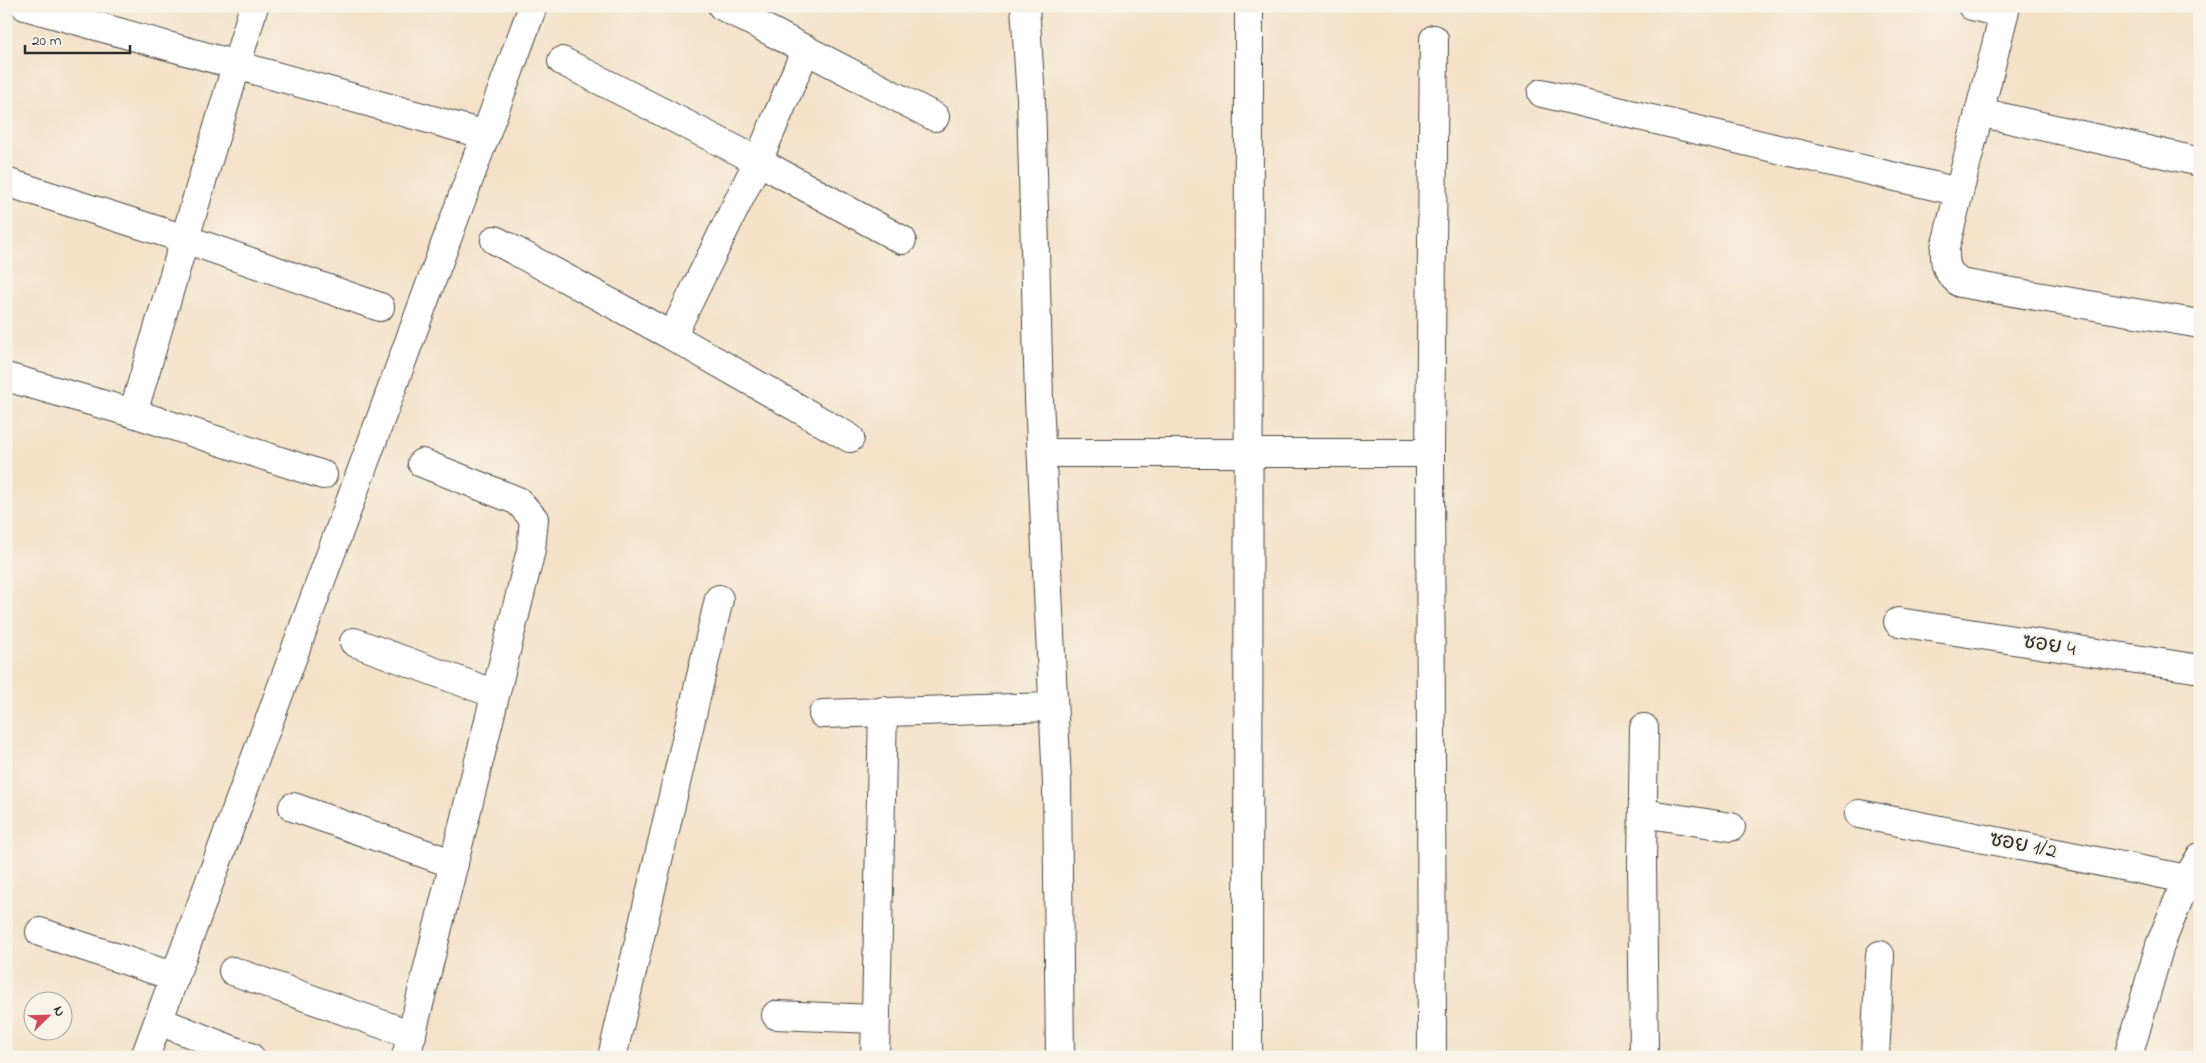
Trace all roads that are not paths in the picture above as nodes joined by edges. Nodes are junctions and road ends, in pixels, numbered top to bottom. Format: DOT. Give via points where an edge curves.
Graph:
graph roads {
  1 [pos="25,6"];
  2 [pos="254,6"];
  3 [pos="533,6"];
  4 [pos="722,6"];
  5 [pos="1025,6"];
  6 [pos="1249,6"];
  7 [pos="1972,6"];
  8 [pos="2005,10"];
  9 [pos="1434,39"];
  10 [pos="806,49"];
  11 [pos="562,61"];
  12 [pos="237,64"];
  13 [pos="1542,93"];
  14 [pos="1979,112"];
  15 [pos="935,117"];
  16 [pos="486,135"];
  17 [pos="758,161"];
  18 [pos="2200,162"];
  19 [pos="6,182"];
  20 [pos="1960,192"];
  21 [pos="185,239"];
  22 [pos="495,240"];
  23 [pos="902,240"];
  24 [pos="380,307"];
  25 [pos="2200,324"];
  26 [pos="672,336"];
  27 [pos="6,376"];
  28 [pos="133,413"];
  29 [pos="850,438"];
  30 [pos="1043,453"];
  31 [pos="1247,453"];
  32 [pos="1430,453"];
  33 [pos="422,463"];
  34 [pos="322,475"];
  35 [pos="719,599"];
  36 [pos="1898,622"];
  37 [pos="354,642"];
  38 [pos="2200,669"];
  39 [pos="495,694"];
  40 [pos="1052,707"];
  41 [pos="883,711"];
  42 [pos="824,714"];
  43 [pos="1644,728"];
  44 [pos="293,807"];
  45 [pos="1643,813"];
  46 [pos="1859,814"];
  47 [pos="1731,827"];
  48 [pos="454,864"];
  49 [pos="2191,886"];
  50 [pos="40,932"];
  51 [pos="1880,955"];
  52 [pos="233,971"];
  53 [pos="175,977"];
  54 [pos="776,1016"];
  55 [pos="875,1020"];
  56 [pos="159,1021"];
  57 [pos="409,1046"];
  58 [pos="145,1057"];
  59 [pos="250,1057"];
  60 [pos="612,1057"];
  61 [pos="875,1057"];
  62 [pos="1060,1057"];
  63 [pos="1248,1057"];
  64 [pos="1432,1057"];
  65 [pos="1644,1057"];
  66 [pos="1875,1057"];
  67 [pos="2128,1057"];
  1 -- 12 [label="street"];
  2 -- 12 [label="street"];
  3 -- 16 [label="street"];
  4 -- 10 [label="street"];
  5 -- 30 [label="street"];
  6 -- 31 [label="street"];
  7 -- 8 [label="street"];
  8 -- 14 [label="street"];
  9 -- 32 [label="street"];
  10 -- 15 [label="street"];
  10 -- 17 [label="street"];
  11 -- 17 [label="street"];
  12 -- 16 [label="street"];
  12 -- 21 [label="street"];
  13 -- 20 [label="street"];
  14 -- 18 [label="street"];
  14 -- 20 [label="street"];
  16 -- 53 [label="street"];
  17 -- 23 [label="street"];
  17 -- 26 [label="street"];
  19 -- 21 [label="street"];
  20 -- 25 [label="street" via="1944,248 1944,264 1950,276 1960,284"];
  21 -- 24 [label="street"];
  21 -- 28 [label="street"];
  22 -- 26 [label="street"];
  26 -- 29 [label="street"];
  27 -- 28 [label="street"];
  28 -- 34 [label="street"];
  30 -- 31 [label="street"];
  30 -- 40 [label="street"];
  31 -- 32 [label="street"];
  31 -- 63 [label="street"];
  32 -- 64 [label="street"];
  33 -- 39 [label="street" via="518,501 534,520 531,550"];
  35 -- 60 [label="street"];
  36 -- 38 [label="street, ซอย 4"];
  37 -- 39 [label="street"];
  39 -- 48 [label="street"];
  40 -- 41 [label="street"];
  40 -- 62 [label="street"];
  41 -- 42 [label="street"];
  41 -- 55 [label="street"];
  43 -- 45 [label="street"];
  44 -- 48 [label="street"];
  45 -- 47 [label="street"];
  45 -- 65 [label="street"];
  46 -- 49 [label="street, ซอย 1/2"];
  48 -- 57 [label="street"];
  49 -- 67 [label="street" via="2160,945"];
  50 -- 53 [label="street"];
  51 -- 66 [label="street"];
  52 -- 57 [label="street"];
  53 -- 56 [label="street"];
  54 -- 55 [label="street"];
  55 -- 61 [label="street"];
  56 -- 58 [label="street"];
  56 -- 59 [label="street"];
}
